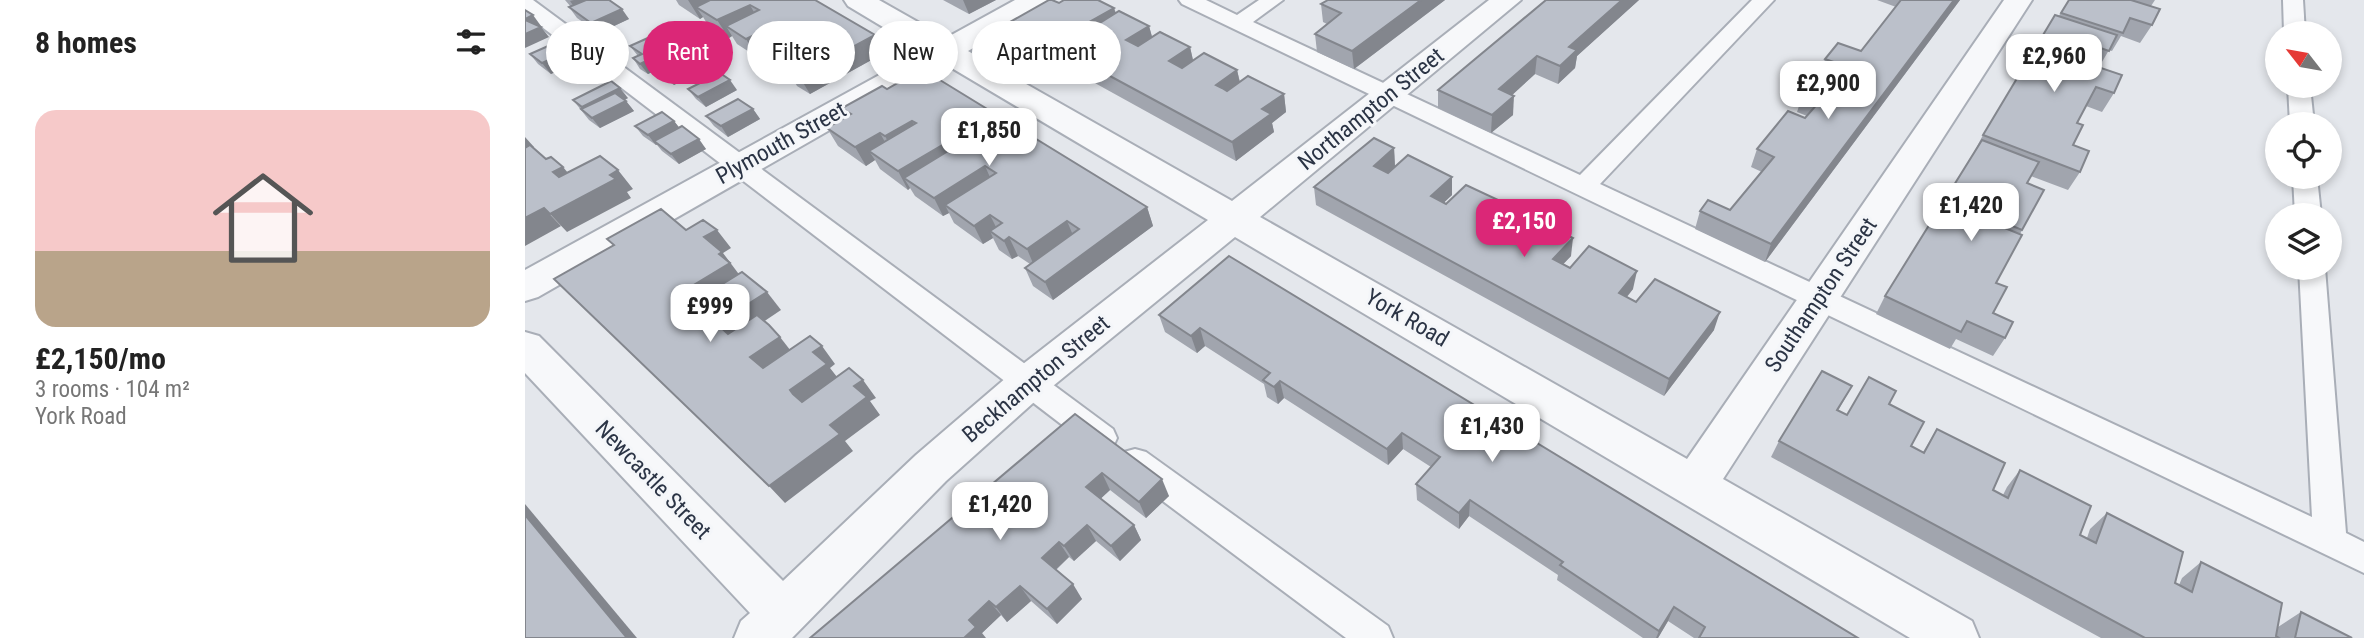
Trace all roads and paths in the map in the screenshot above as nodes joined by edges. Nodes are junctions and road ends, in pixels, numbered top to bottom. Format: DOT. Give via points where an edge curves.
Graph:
graph roads {
  1 [pos="858,0"];
  2 [pos="1036,0"];
  3 [pos="1189,0"];
  4 [pos="1273,0"];
  5 [pos="1507,0"];
  6 [pos="1763,0"];
  7 [pos="2018,0"];
  8 [pos="2293,0"];
  9 [pos="525,4"];
  10 [pos="895,21"];
  11 [pos="2294,21"];
  12 [pos="1238,23"];
  13 [pos="958,45"];
  14 [pos="958,57"];
  15 [pos="888,84"];
  16 [pos="1388,95"];
  17 [pos="740,166"];
  18 [pos="1583,187"];
  19 [pos="1234,218"];
  20 [pos="2313,280"];
  21 [pos="525,287"];
  22 [pos="1818,299"];
  23 [pos="525,348"];
  24 [pos="1028,383"];
  25 [pos="1694,486"];
  26 [pos="2330,542"];
  27 [pos="2364,558"];
  28 [pos="765,631"];
  29 [pos="1375,638"];
  30 [pos="1955,638"];
  1 -- 10 [label="street, York Road"];
  2 -- 13 [label="street, Plymouth Street"];
  3 -- 12 [label="lane"];
  4 -- 12 [label="lane"];
  5 -- 16 [label="street, Northampton Street"];
  6 -- 18 [label="lane"];
  7 -- 22 [label="street, Southampton Street"];
  8 -- 11 [label="lane"];
  9 -- 17 [label="lane"];
  12 -- 16 [label="lane"];
  14 -- 19 [label="street, York Road"];
  15 -- 17 [label="street, Plymouth Street"];
  16 -- 18 [label="lane"];
  16 -- 19 [label="street, Northampton Street"];
  17 -- 21 [label="street, Plymouth Street"];
  17 -- 24 [label="lane"];
  18 -- 22 [label="lane"];
  19 -- 24 [label="street, Beckhampton Street"];
  19 -- 25 [label="street, York Road"];
  20 -- 26 [label="lane"];
  22 -- 25 [label="street, Southampton Street"];
  22 -- 26 [label="lane"];
  23 -- 28 [label="street, Newcastle Street"];
  24 -- 28 [label="street, Beckhampton Street" via="931,468"];
  24 -- 29 [label="lane"];
  25 -- 30 [label="street, York Road"];
  26 -- 27 [label="lane"];
}
